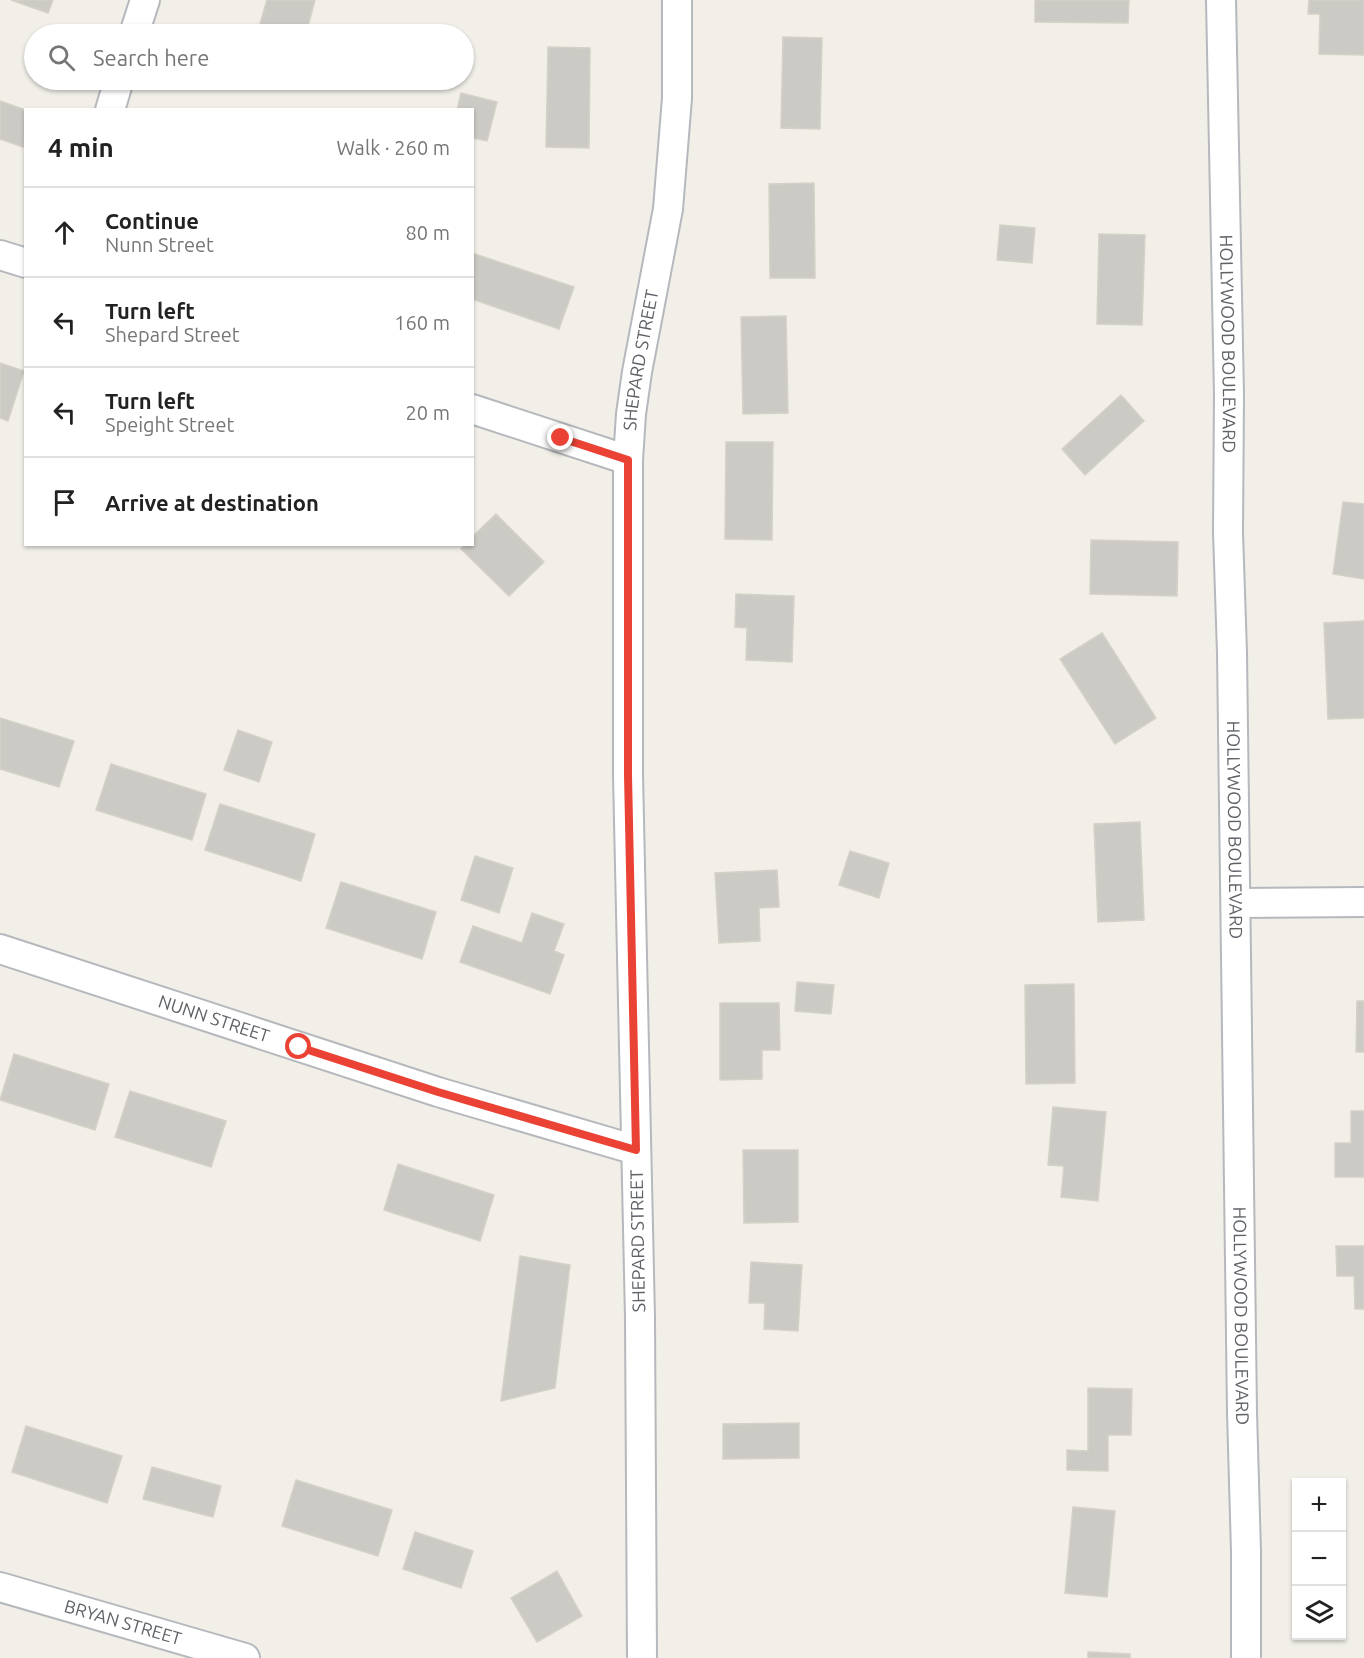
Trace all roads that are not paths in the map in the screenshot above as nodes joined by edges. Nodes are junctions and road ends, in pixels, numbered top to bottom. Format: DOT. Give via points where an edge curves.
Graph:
graph roads {
  1 [pos="145,0"];
  2 [pos="677,0"];
  3 [pos="1221,0"];
  4 [pos="137,24"];
  5 [pos="116,90"];
  6 [pos="111,108"];
  7 [pos="0,255"];
  8 [pos="24,262"];
  9 [pos="474,410"];
  10 [pos="628,460"];
  11 [pos="1364,902"];
  12 [pos="1236,903"];
  13 [pos="0,949"];
  14 [pos="636,1150"];
  15 [pos="0,1587"];
  16 [pos="245,1658"];
  17 [pos="642,1658"];
  18 [pos="1246,1658"];
  1 -- 4 [label="street"];
  2 -- 10 [label="street, SHEPARD STREET" via="676,110 668,209 632,404"];
  3 -- 12 [label="street, HOLLYWOOD BOULEVARD"];
  5 -- 6 [label="street"];
  7 -- 8 [label="street"];
  9 -- 10 [label="street"];
  10 -- 14 [label="street, SHEPARD STREET" via="627,764"];
  11 -- 12 [label="street"];
  12 -- 18 [label="street, HOLLYWOOD BOULEVARD"];
  13 -- 14 [label="street, NUNN STREET" via="438,1092"];
  14 -- 17 [label="street, SHEPARD STREET"];
  15 -- 16 [label="street, BRYAN STREET"];
}
